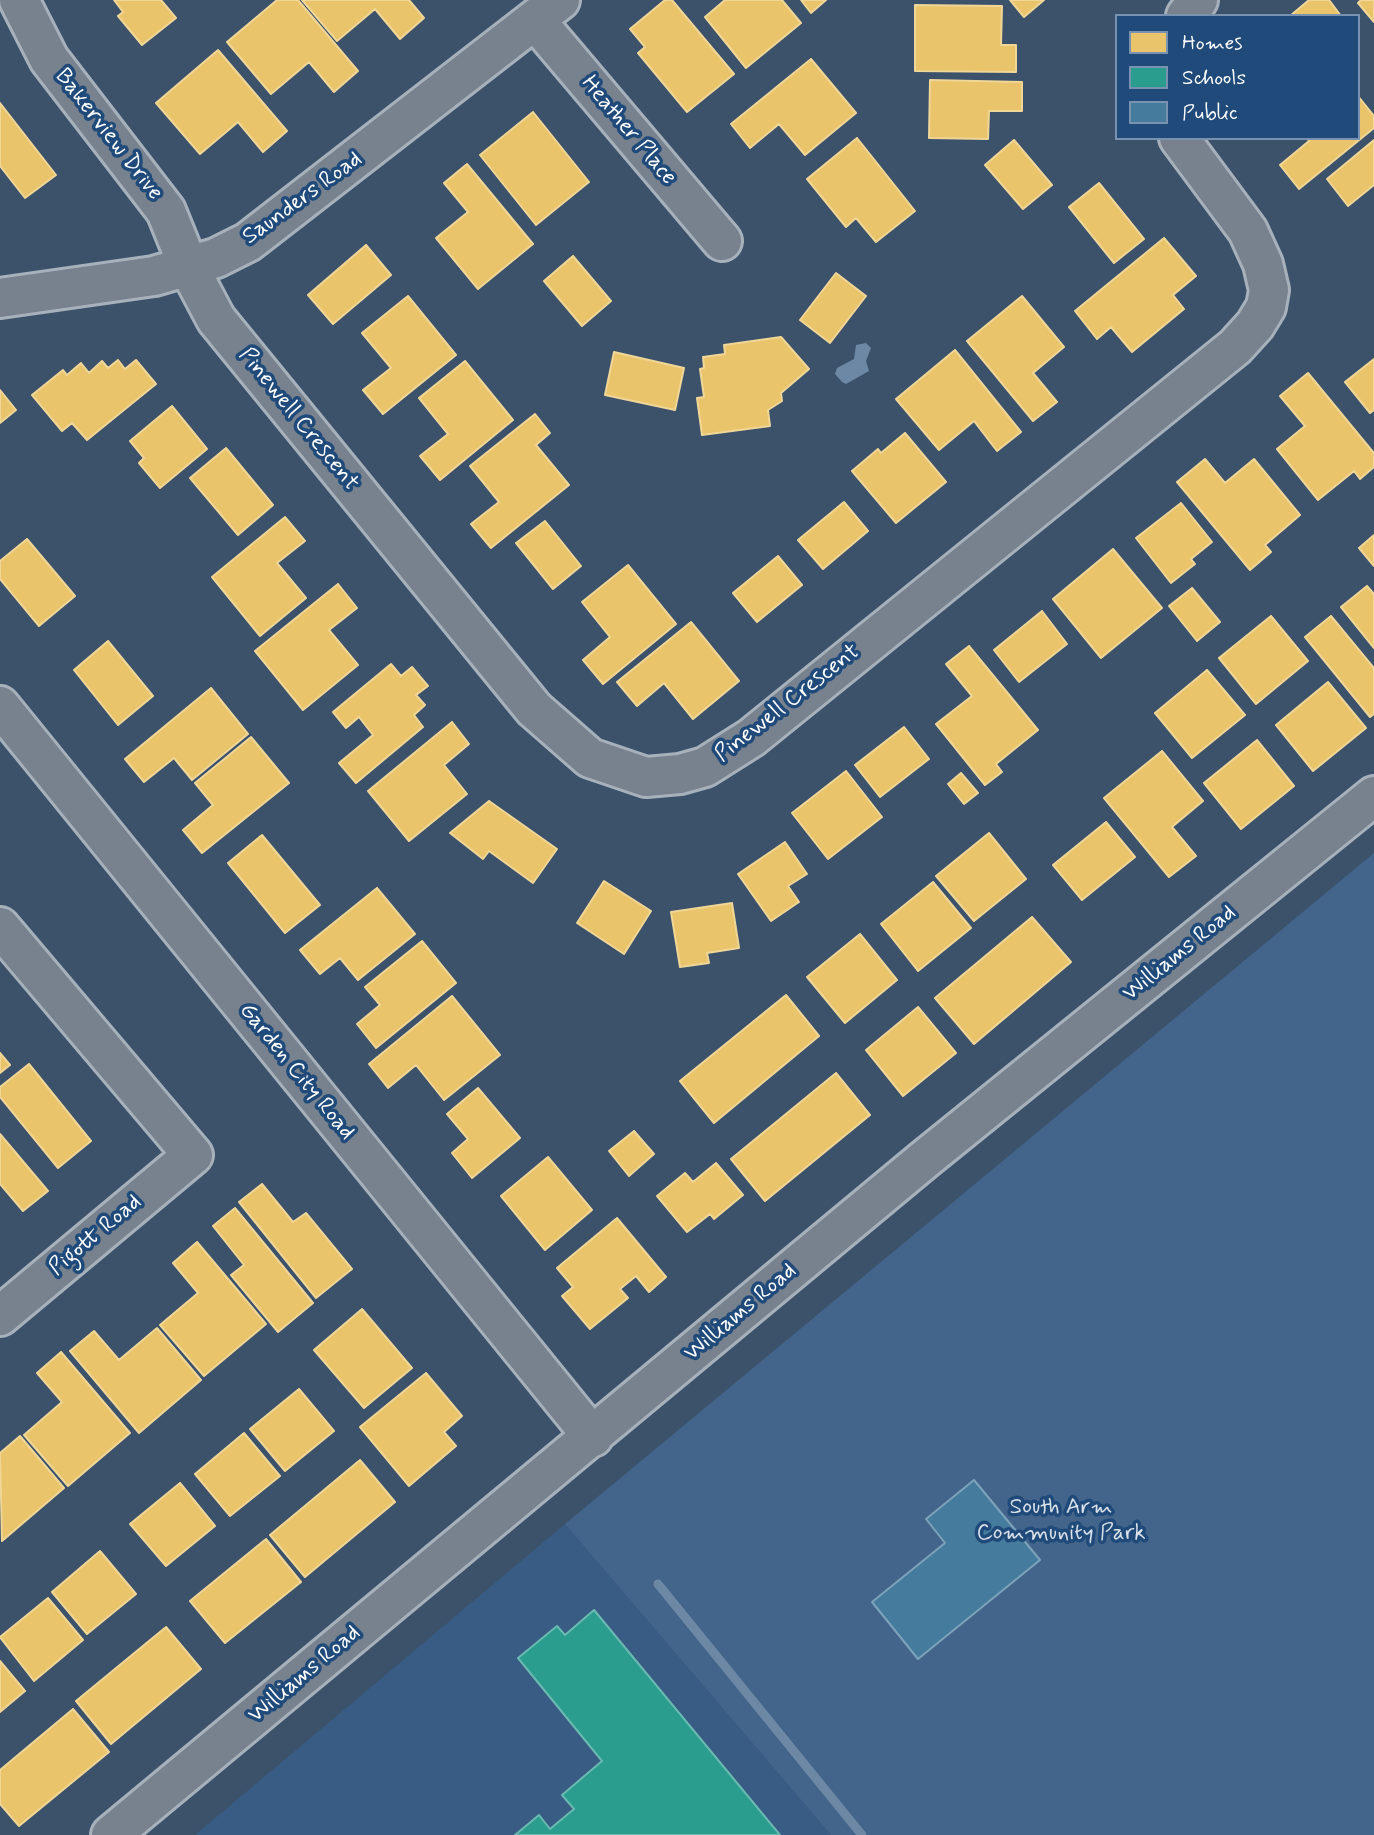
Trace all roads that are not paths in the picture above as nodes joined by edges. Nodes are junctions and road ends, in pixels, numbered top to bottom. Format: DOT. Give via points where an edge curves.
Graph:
graph roads {
  1 [pos="13,4"];
  2 [pos="547,10"];
  3 [pos="1181,140"];
  4 [pos="722,241"];
  5 [pos="189,268"];
  6 [pos="0,298"];
  7 [pos="0,706"];
  8 [pos="1374,796"];
  9 [pos="0,927"];
  10 [pos="0,1315"];
  11 [pos="593,1437"];
  12 [pos="111,1835"];
  1 -- 5 [label="street, Bakerview Drive" via="49,59 166,211"];
  2 -- 4 [label="street, Heather Place"];
  2 -- 5 [label="street, Saunders Road" via="276,222 248,242"];
  3 -- 5 [label="street, Pinewell Crescent" via="1248,231 1264,264 1269,290 1266,307 1255,325 1235,346 751,738 705,767 680,774 646,777 590,758 534,709 216,319"];
  5 -- 6 [label="street, Saunders Road"];
  7 -- 11 [label="street, Garden City Road"];
  8 -- 11 [label="street, Williams Road" via="925,1159"];
  9 -- 10 [label="street, Pigott Road" via="192,1156"];
  11 -- 12 [label="street, Williams Road"];
}
